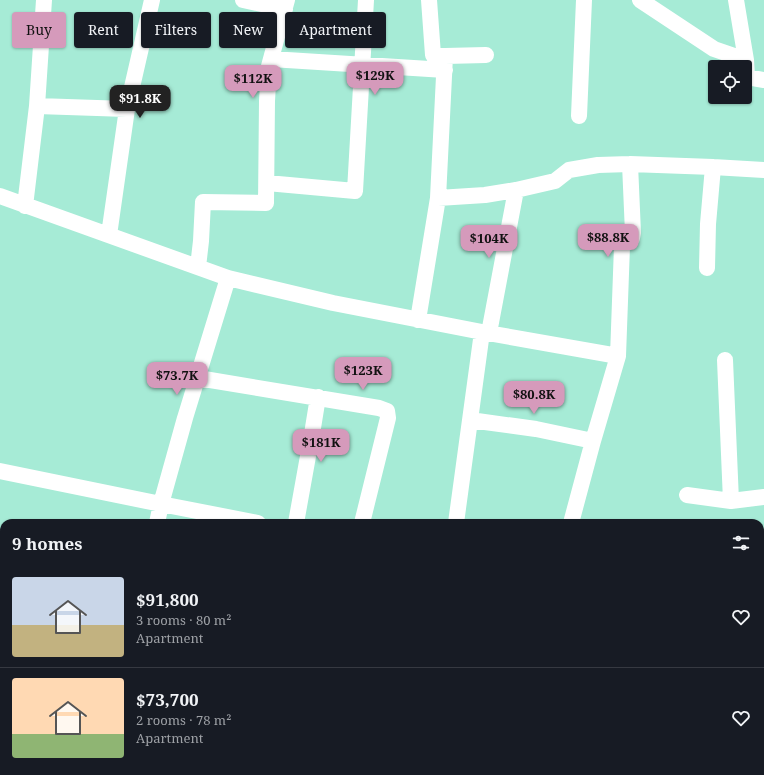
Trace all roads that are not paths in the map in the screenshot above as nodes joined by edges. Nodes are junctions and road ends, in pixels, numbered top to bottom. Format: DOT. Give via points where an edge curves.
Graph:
graph roads {
  1 [pos="44,0"];
  2 [pos="152,0"];
  3 [pos="243,0"];
  4 [pos="366,0"];
  5 [pos="429,0"];
  6 [pos="584,0"];
  7 [pos="640,0"];
  8 [pos="736,0"];
  9 [pos="286,5"];
  10 [pos="486,55"];
  11 [pos="271,60"];
  12 [pos="746,60"];
  13 [pos="445,63"];
  14 [pos="362,65"];
  15 [pos="752,78"];
  16 [pos="764,80"];
  17 [pos="37,106"];
  18 [pos="127,109"];
  19 [pos="579,116"];
  20 [pos="630,164"];
  21 [pos="713,167"];
  22 [pos="764,170"];
  23 [pos="266,183"];
  24 [pos="516,190"];
  25 [pos="0,196"];
  26 [pos="438,198"];
  27 [pos="26,206"];
  28 [pos="109,235"];
  29 [pos="198,267"];
  30 [pos="707,268"];
  31 [pos="228,278"];
  32 [pos="418,320"];
  33 [pos="486,333"];
  34 [pos="618,356"];
  35 [pos="725,360"];
  36 [pos="198,378"];
  37 [pos="318,397"];
  38 [pos="470,420"];
  39 [pos="594,441"];
  40 [pos="0,471"];
  41 [pos="687,495"];
  42 [pos="764,497"];
  43 [pos="731,501"];
  44 [pos="161,504"];
  45 [pos="159,519"];
  46 [pos="238,519"];
  47 [pos="297,519"];
  48 [pos="363,519"];
  49 [pos="457,519"];
  50 [pos="572,519"];
  1 -- 17 [label="street"];
  2 -- 18 [label="street"];
  3 -- 9 [label="street"];
  4 -- 14 [label="street"];
  5 -- 13 [label="street" via="432,55"];
  6 -- 19 [label="street"];
  7 -- 12 [label="street" via="714,49"];
  8 -- 12 [label="street"];
  9 -- 11 [label="street"];
  10 -- 13 [label="street"];
  11 -- 14 [label="street"];
  11 -- 23 [label="street" via="267,101"];
  13 -- 14 [label="street"];
  13 -- 26 [label="street"];
  14 -- 23 [label="street" via="355,191"];
  15 -- 16 [label="street"];
  17 -- 18 [label="street"];
  17 -- 27 [label="street"];
  18 -- 28 [label="street"];
  20 -- 21 [label="street"];
  20 -- 24 [label="street" via="598,165 569,170 555,180"];
  20 -- 34 [label="street" via="633,233 632,238 624,241 622,246"];
  21 -- 22 [label="street"];
  21 -- 30 [label="street"];
  23 -- 29 [label="street" via="266,203 203,202"];
  24 -- 26 [label="street"];
  24 -- 33 [label="street"];
  25 -- 27 [label="street"];
  26 -- 32 [label="street"];
  27 -- 28 [label="street"];
  28 -- 29 [label="street"];
  29 -- 31 [label="street"];
  31 -- 32 [label="street"];
  31 -- 36 [label="street"];
  32 -- 33 [label="street"];
  33 -- 34 [label="street"];
  33 -- 38 [label="street"];
  34 -- 39 [label="street"];
  35 -- 43 [label="street"];
  36 -- 37 [label="street"];
  36 -- 44 [label="street"];
  37 -- 47 [label="street"];
  37 -- 48 [label="street" via="387,411 388,418"];
  38 -- 39 [label="street" via="536,429"];
  38 -- 49 [label="street"];
  39 -- 50 [label="street"];
  40 -- 44 [label="street"];
  41 -- 43 [label="street"];
  42 -- 43 [label="street"];
  44 -- 45 [label="street"];
  44 -- 46 [label="street"];
}
